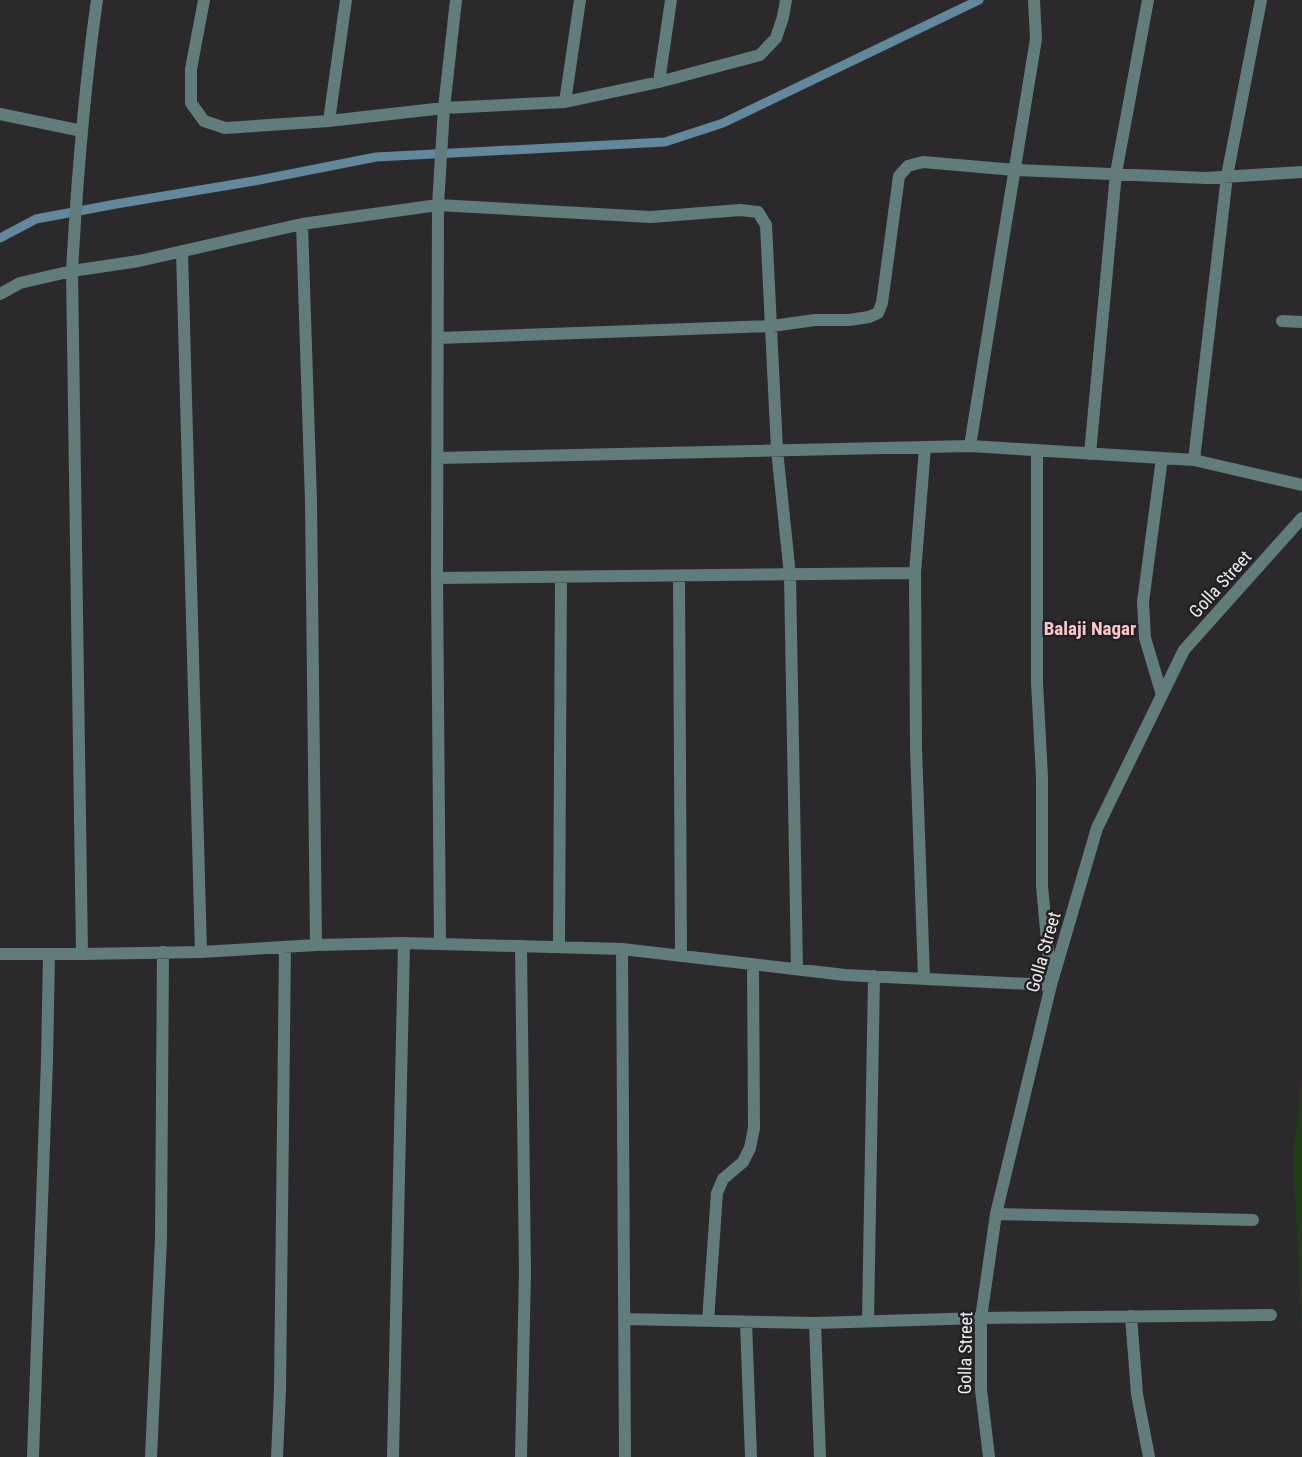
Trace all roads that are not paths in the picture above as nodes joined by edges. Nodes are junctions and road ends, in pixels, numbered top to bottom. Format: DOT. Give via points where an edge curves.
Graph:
graph roads {
  1 [pos="97,0"];
  2 [pos="204,0"];
  3 [pos="346,0"];
  4 [pos="456,0"];
  5 [pos="580,0"];
  6 [pos="670,0"];
  7 [pos="786,0"];
  8 [pos="1034,0"];
  9 [pos="1148,0"];
  10 [pos="1260,0"];
  11 [pos="659,82"];
  12 [pos="565,102"];
  13 [pos="444,108"];
  14 [pos="0,114"];
  15 [pos="329,121"];
  16 [pos="82,131"];
  17 [pos="1015,170"];
  18 [pos="1302,172"];
  19 [pos="1116,173"];
  20 [pos="1226,176"];
  21 [pos="438,205"];
  22 [pos="302,224"];
  23 [pos="182,251"];
  24 [pos="72,271"];
  25 [pos="0,294"];
  26 [pos="1282,321"];
  27 [pos="1302,322"];
  28 [pos="772,326"];
  29 [pos="438,338"];
  30 [pos="970,446"];
  31 [pos="924,447"];
  32 [pos="778,450"];
  33 [pos="1037,450"];
  34 [pos="1090,454"];
  35 [pos="438,458"];
  36 [pos="1162,458"];
  37 [pos="1194,460"];
  38 [pos="1302,485"];
  39 [pos="1302,518"];
  40 [pos="915,573"];
  41 [pos="790,575"];
  42 [pos="679,576"];
  43 [pos="561,577"];
  44 [pos="437,578"];
  45 [pos="1162,696"];
  46 [pos="404,943"];
  47 [pos="440,944"];
  48 [pos="316,945"];
  49 [pos="521,946"];
  50 [pos="285,947"];
  51 [pos="559,947"];
  52 [pos="622,949"];
  53 [pos="162,952"];
  54 [pos="201,952"];
  55 [pos="0,954"];
  56 [pos="50,954"];
  57 [pos="82,954"];
  58 [pos="680,956"];
  59 [pos="753,964"];
  60 [pos="797,969"];
  61 [pos="874,976"];
  62 [pos="924,978"];
  63 [pos="1051,985"];
  64 [pos="996,1214"];
  65 [pos="1253,1220"];
  66 [pos="1271,1315"];
  67 [pos="1132,1316"];
  68 [pos="982,1318"];
  69 [pos="625,1319"];
  70 [pos="708,1321"];
  71 [pos="868,1321"];
  72 [pos="746,1322"];
  73 [pos="815,1323"];
  74 [pos="33,1457"];
  75 [pos="152,1457"];
  76 [pos="277,1457"];
  77 [pos="393,1457"];
  78 [pos="521,1457"];
  79 [pos="625,1457"];
  80 [pos="751,1457"];
  81 [pos="820,1457"];
  82 [pos="989,1457"];
  83 [pos="1149,1457"];
  1 -- 16 [label="street"];
  2 -- 15 [label="street" via="191,69 191,103 204,121 225,128"];
  3 -- 15 [label="street"];
  4 -- 13 [label="street"];
  5 -- 12 [label="street"];
  6 -- 11 [label="street"];
  7 -- 11 [label="street" via="776,38 760,55"];
  8 -- 17 [label="street" via="1036,39"];
  9 -- 19 [label="street"];
  10 -- 20 [label="street"];
  11 -- 12 [label="street"];
  12 -- 13 [label="street"];
  13 -- 15 [label="street"];
  13 -- 21 [label="street"];
  14 -- 16 [label="street"];
  16 -- 24 [label="street"];
  17 -- 19 [label="street"];
  17 -- 28 [label="street" via="923,162 908,166 898,176 882,303 878,313 849,320 815,320"];
  17 -- 30 [label="street"];
  18 -- 20 [label="street"];
  19 -- 20 [label="street" via="1206,178"];
  19 -- 34 [label="street"];
  20 -- 37 [label="street"];
  21 -- 22 [label="street"];
  21 -- 28 [label="street" via="651,217 740,210 758,212 766,225"];
  21 -- 29 [label="street"];
  22 -- 23 [label="street"];
  22 -- 48 [label="street" via="311,501"];
  23 -- 24 [label="street"];
  23 -- 54 [label="street"];
  24 -- 25 [label="street" via="20,284"];
  24 -- 57 [label="street"];
  26 -- 27 [label="street"];
  28 -- 29 [label="street"];
  28 -- 32 [label="street"];
  29 -- 35 [label="street"];
  30 -- 31 [label="street"];
  30 -- 33 [label="street"];
  31 -- 32 [label="street"];
  31 -- 40 [label="street"];
  32 -- 35 [label="street"];
  32 -- 41 [label="street"];
  33 -- 34 [label="street"];
  33 -- 63 [label="street" via="1037,682 1042,777 1042,886"];
  34 -- 36 [label="street"];
  35 -- 44 [label="street"];
  36 -- 37 [label="street"];
  36 -- 45 [label="street" via="1143,602 1145,638"];
  37 -- 38 [label="street"];
  39 -- 45 [label="street, Golla Street" via="1184,650"];
  40 -- 41 [label="street"];
  40 -- 62 [label="street" via="916,748"];
  41 -- 42 [label="street"];
  41 -- 60 [label="street"];
  42 -- 43 [label="street"];
  42 -- 58 [label="street"];
  43 -- 44 [label="street"];
  43 -- 51 [label="street"];
  44 -- 47 [label="street"];
  45 -- 63 [label="street, Golla Street" via="1097,828"];
  46 -- 47 [label="street"];
  46 -- 48 [label="street"];
  46 -- 77 [label="street"];
  47 -- 49 [label="street"];
  48 -- 50 [label="street"];
  49 -- 51 [label="street"];
  49 -- 78 [label="street" via="525,1273"];
  50 -- 54 [label="street"];
  50 -- 76 [label="street"];
  51 -- 52 [label="street"];
  52 -- 58 [label="street"];
  52 -- 69 [label="street"];
  53 -- 54 [label="street"];
  53 -- 57 [label="street"];
  53 -- 75 [label="street" via="161,1239"];
  55 -- 56 [label="street"];
  56 -- 57 [label="street"];
  56 -- 74 [label="street"];
  58 -- 59 [label="street"];
  59 -- 60 [label="street"];
  59 -- 70 [label="street" via="754,1128 743,1162 723,1179 717,1193"];
  60 -- 61 [label="street"];
  61 -- 62 [label="street"];
  61 -- 71 [label="street"];
  62 -- 63 [label="street"];
  63 -- 64 [label="street, Golla Street"];
  64 -- 65 [label="street"];
  64 -- 68 [label="street, Golla Street"];
  66 -- 67 [label="street"];
  67 -- 68 [label="street"];
  67 -- 83 [label="street" via="1137,1394"];
  68 -- 71 [label="street"];
  68 -- 82 [label="street, Golla Street" via="981,1390"];
  69 -- 70 [label="street"];
  69 -- 79 [label="street"];
  70 -- 72 [label="street"];
  71 -- 73 [label="street"];
  72 -- 73 [label="street"];
  72 -- 80 [label="street"];
  73 -- 81 [label="street"];
}
